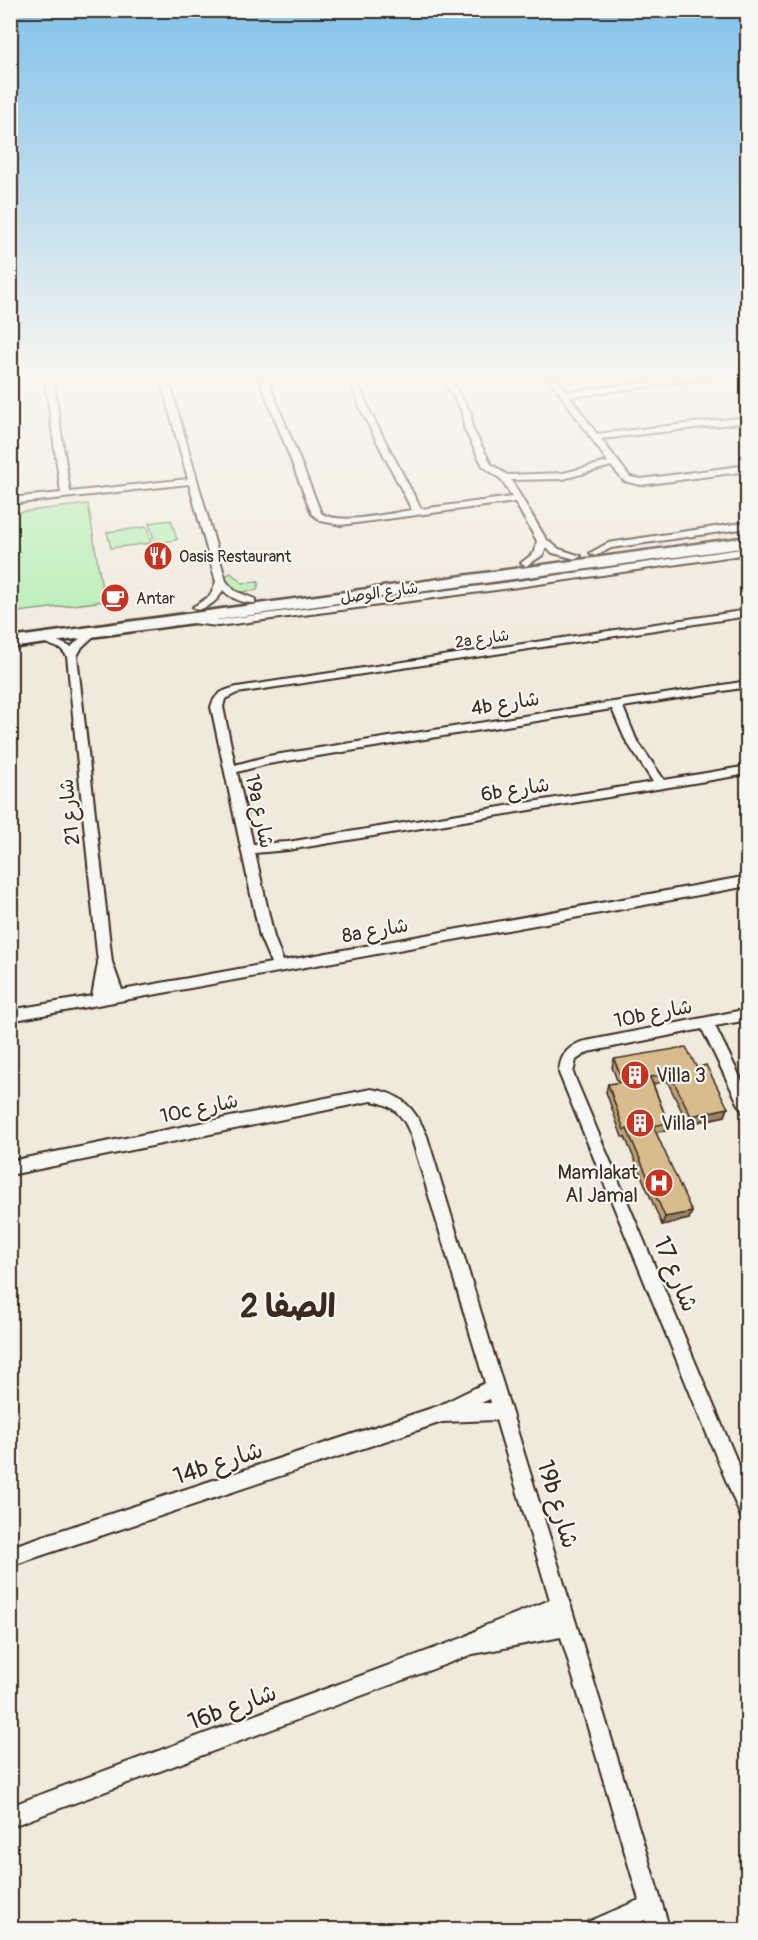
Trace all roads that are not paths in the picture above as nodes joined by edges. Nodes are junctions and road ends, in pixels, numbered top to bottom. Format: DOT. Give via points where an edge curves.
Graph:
graph roads {
  1 [pos="62,469"];
  2 [pos="189,469"];
  3 [pos="299,469"];
  4 [pos="396,469"];
  5 [pos="491,469"];
  6 [pos="595,469"];
  7 [pos="618,469"];
  8 [pos="743,469"];
  9 [pos="505,478"];
  10 [pos="192,479"];
  11 [pos="66,494"];
  12 [pos="517,499"];
  13 [pos="10,501"];
  14 [pos="417,510"];
  15 [pos="747,525"];
  16 [pos="747,532"];
  17 [pos="542,542"];
  18 [pos="747,542"];
  19 [pos="747,551"];
  20 [pos="576,556"];
  21 [pos="602,557"];
  22 [pos="526,562"];
  23 [pos="630,567"];
  24 [pos="221,582"];
  25 [pos="251,601"];
  26 [pos="198,607"];
  27 [pos="747,613"];
  28 [pos="181,619"];
  29 [pos="93,632"];
  30 [pos="10,633"];
  31 [pos="44,639"];
  32 [pos="10,643"];
  33 [pos="72,656"];
  34 [pos="747,684"];
  35 [pos="222,695"];
  36 [pos="612,706"];
  37 [pos="230,766"];
  38 [pos="747,770"];
  39 [pos="656,785"];
  40 [pos="250,854"];
  41 [pos="747,881"];
  42 [pos="267,937"];
  43 [pos="105,963"];
  44 [pos="279,968"];
  45 [pos="262,970"];
  46 [pos="117,997"];
  47 [pos="98,1000"];
  48 [pos="747,1014"];
  49 [pos="10,1016"];
  50 [pos="700,1024"];
  51 [pos="569,1056"];
  52 [pos="396,1101"];
  53 [pos="747,1110"];
  54 [pos="10,1168"];
  55 [pos="495,1387"];
  56 [pos="502,1411"];
  57 [pos="441,1414"];
  58 [pos="747,1510"];
  59 [pos="10,1557"];
  60 [pos="561,1605"];
  61 [pos="567,1626"];
  62 [pos="471,1645"];
  63 [pos="10,1817"];
  64 [pos="652,1906"];
  65 [pos="597,1929"];
  66 [pos="659,1929"];
  1 -- 11 [label="street"];
  2 -- 10 [label="street"];
  3 -- 14 [label="street" via="317,514 328,521"];
  4 -- 14 [label="street"];
  5 -- 9 [label="street"];
  6 -- 9 [label="street" via="563,476"];
  7 -- 8 [label="street" via="627,479 646,482"];
  9 -- 12 [label="street"];
  10 -- 11 [label="street"];
  10 -- 24 [label="street"];
  11 -- 13 [label="street"];
  12 -- 14 [label="street"];
  12 -- 17 [label="street"];
  15 -- 21 [label="street, شارع الوصل" via="612,545 601,548"];
  16 -- 21 [label="main road, شارع الوصل"];
  17 -- 20 [label="street"];
  17 -- 22 [label="street" via="540,553"];
  18 -- 21 [label="main road, شارع الوصل"];
  19 -- 23 [label="street"];
  20 -- 21 [label="main road, شارع الوصل"];
  20 -- 22 [label="main road, شارع الوصل"];
  21 -- 23 [label="main road"];
  21 -- 28 [label="main road, شارع الوصل"];
  22 -- 25 [label="main road, شارع الوصل"];
  23 -- 28 [label="street" via="218,623"];
  24 -- 25 [label="street" via="231,593"];
  24 -- 26 [label="street" via="214,598"];
  25 -- 26 [label="main road, شارع الوصل"];
  26 -- 30 [label="main road, شارع الوصل"];
  27 -- 35 [label="street, 2a شارع"];
  28 -- 29 [label="main road, شارع الوصل"];
  29 -- 31 [label="main road, شارع الوصل"];
  29 -- 33 [label="street" via="76,645"];
  31 -- 32 [label="main road, شارع الوصل"];
  31 -- 33 [label="street" via="65,647"];
  33 -- 43 [label="street, شارع 21"];
  34 -- 36 [label="street, 4b شارع"];
  35 -- 37 [label="street, 19a شارع" via="217,707"];
  36 -- 37 [label="street, 4b شارع"];
  36 -- 39 [label="street"];
  37 -- 40 [label="street, 19a شارع"];
  38 -- 39 [label="street, 6b شارع"];
  39 -- 40 [label="street, 6b شارع"];
  40 -- 42 [label="street, 19a شارع"];
  41 -- 44 [label="street, 8a شارع"];
  42 -- 44 [label="street, 19a شارع"];
  42 -- 45 [label="street, 19a شارع"];
  43 -- 46 [label="street, شارع 21"];
  43 -- 47 [label="street, شارع 21"];
  44 -- 45 [label="street, 8a شارع"];
  45 -- 46 [label="street, 8a شارع"];
  46 -- 47 [label="street, 8a شارع"];
  47 -- 49 [label="street, 8a شارع"];
  48 -- 50 [label="street, 10b شارع"];
  50 -- 51 [label="street, 10b شارع" via="586,1046"];
  50 -- 53 [label="street"];
  51 -- 58 [label="street, شارع 17" via="566,1073"];
  52 -- 54 [label="street, 10c شارع" via="371,1095"];
  52 -- 55 [label="street, 19b شارع" via="415,1125"];
  55 -- 56 [label="street, 19b شارع"];
  55 -- 57 [label="street, 14b شارع"];
  56 -- 57 [label="street, 14b شارع"];
  56 -- 60 [label="street, 19b شارع"];
  57 -- 59 [label="street, 14b شارع"];
  60 -- 61 [label="street, 19b شارع"];
  60 -- 62 [label="street, 16b شارع"];
  61 -- 62 [label="street, 16b شارع"];
  61 -- 64 [label="street, 19b شارع"];
  62 -- 63 [label="street, 16b شارع"];
  64 -- 65 [label="street"];
  64 -- 66 [label="street, 19b شارع"];
}
